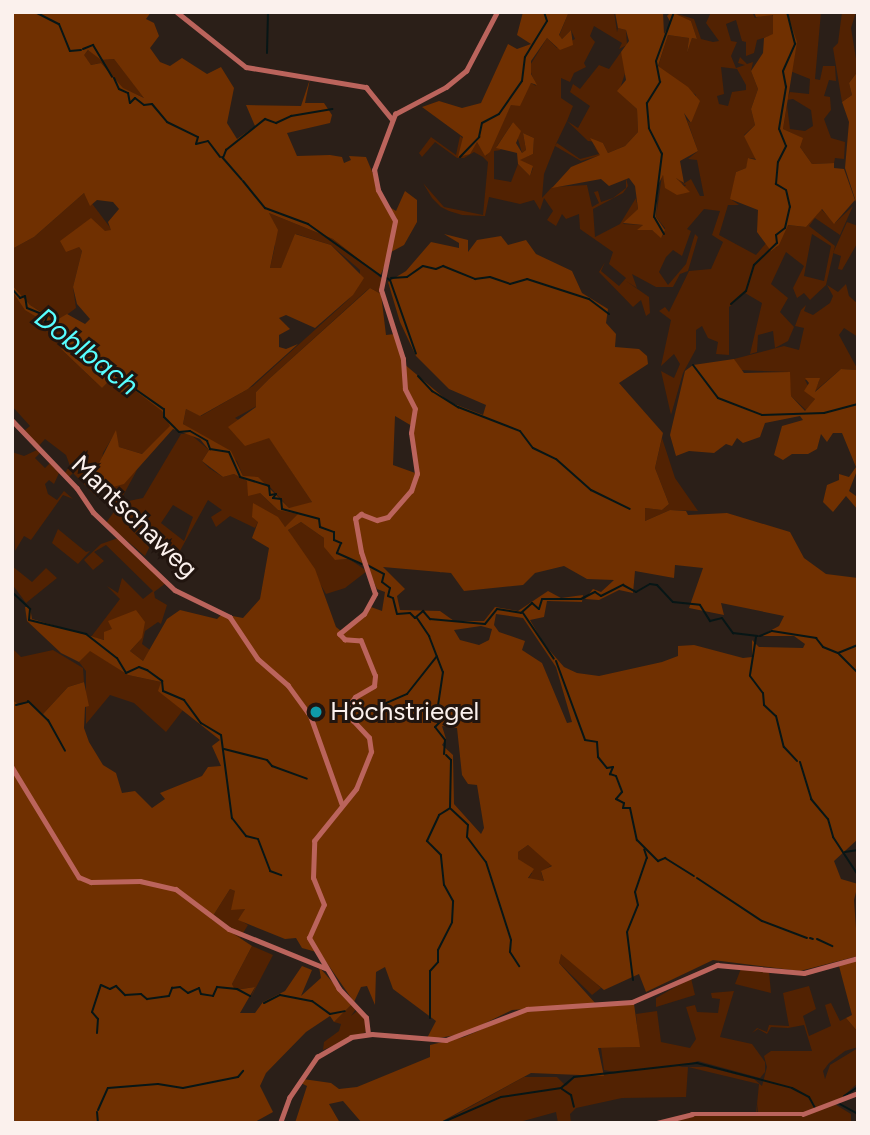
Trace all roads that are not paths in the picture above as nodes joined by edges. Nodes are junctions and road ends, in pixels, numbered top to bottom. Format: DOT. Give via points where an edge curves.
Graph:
graph roads {
  1 [pos="177,12"];
  2 [pos="497,12"];
  3 [pos="392,119"];
  4 [pos="12,420"];
  5 [pos="12,767"];
  6 [pos="342,805"];
  7 [pos="858,958"];
  8 [pos="326,968"];
  9 [pos="369,1034"];
  10 [pos="858,1093"];
  11 [pos="280,1123"];
  12 [pos="657,1123"];
  1 -- 3 [label="street" via="236,61 258,71 305,74 366,87"];
  2 -- 3 [label="street" via="466,71 443,89 402,108"];
  3 -- 6 [label="street" via="374,172 396,228 381,286 403,359 404,389 415,409 411,433 417,474 411,491 388,517 377,520 361,514 355,519 375,594 364,614 339,634 345,640 361,641 376,680 349,705 352,719 370,740 371,752 356,789"];
  4 -- 6 [label="street, Mantschaweg" via="78,488 93,512 135,546 175,590 230,617 261,662 288,685 313,722"];
  5 -- 8 [label="street" via="79,877 91,882 140,881 176,890 229,929"];
  6 -- 8 [label="street" via="313,843 313,878 324,905 309,940"];
  7 -- 9 [label="street" via="801,974 716,964 632,1002 527,1009 446,1040"];
  8 -- 9 [label="street" via="366,1018"];
  9 -- 11 [label="street" via="339,1041 319,1055 289,1098"];
  10 -- 12 [label="street" via="803,1114 692,1114"];
}
